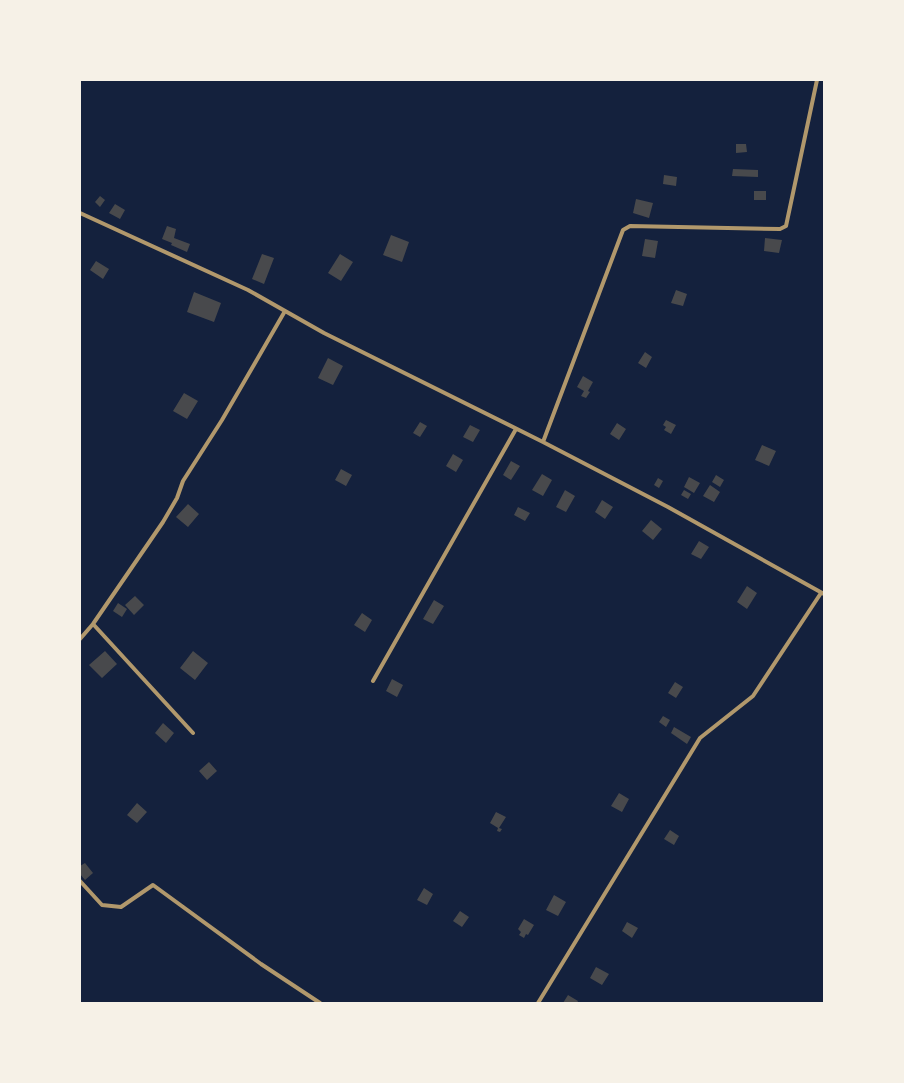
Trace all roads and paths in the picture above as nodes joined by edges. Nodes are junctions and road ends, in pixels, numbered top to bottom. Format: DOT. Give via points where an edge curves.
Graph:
graph roads {
  1 [pos="817,80"];
  2 [pos="80,213"];
  3 [pos="285,311"];
  4 [pos="516,429"];
  5 [pos="543,442"];
  6 [pos="823,593"];
  7 [pos="93,624"];
  8 [pos="80,639"];
  9 [pos="373,681"];
  10 [pos="194,733"];
  11 [pos="80,881"];
  12 [pos="320,1003"];
  13 [pos="538,1003"];
  1 -- 5 [label="street" via="786,226 780,230 630,226 623,230"];
  2 -- 3 [label="street" via="248,290"];
  3 -- 4 [label="street"];
  3 -- 7 [label="street" via="222,420 183,481 178,498"];
  4 -- 5 [label="street"];
  4 -- 9 [label="street"];
  5 -- 6 [label="street" via="668,507"];
  6 -- 13 [label="street" via="753,696 700,738"];
  7 -- 8 [label="street"];
  7 -- 10 [label="street"];
  11 -- 12 [label="street" via="102,905 121,907 153,885 261,964"];
}
